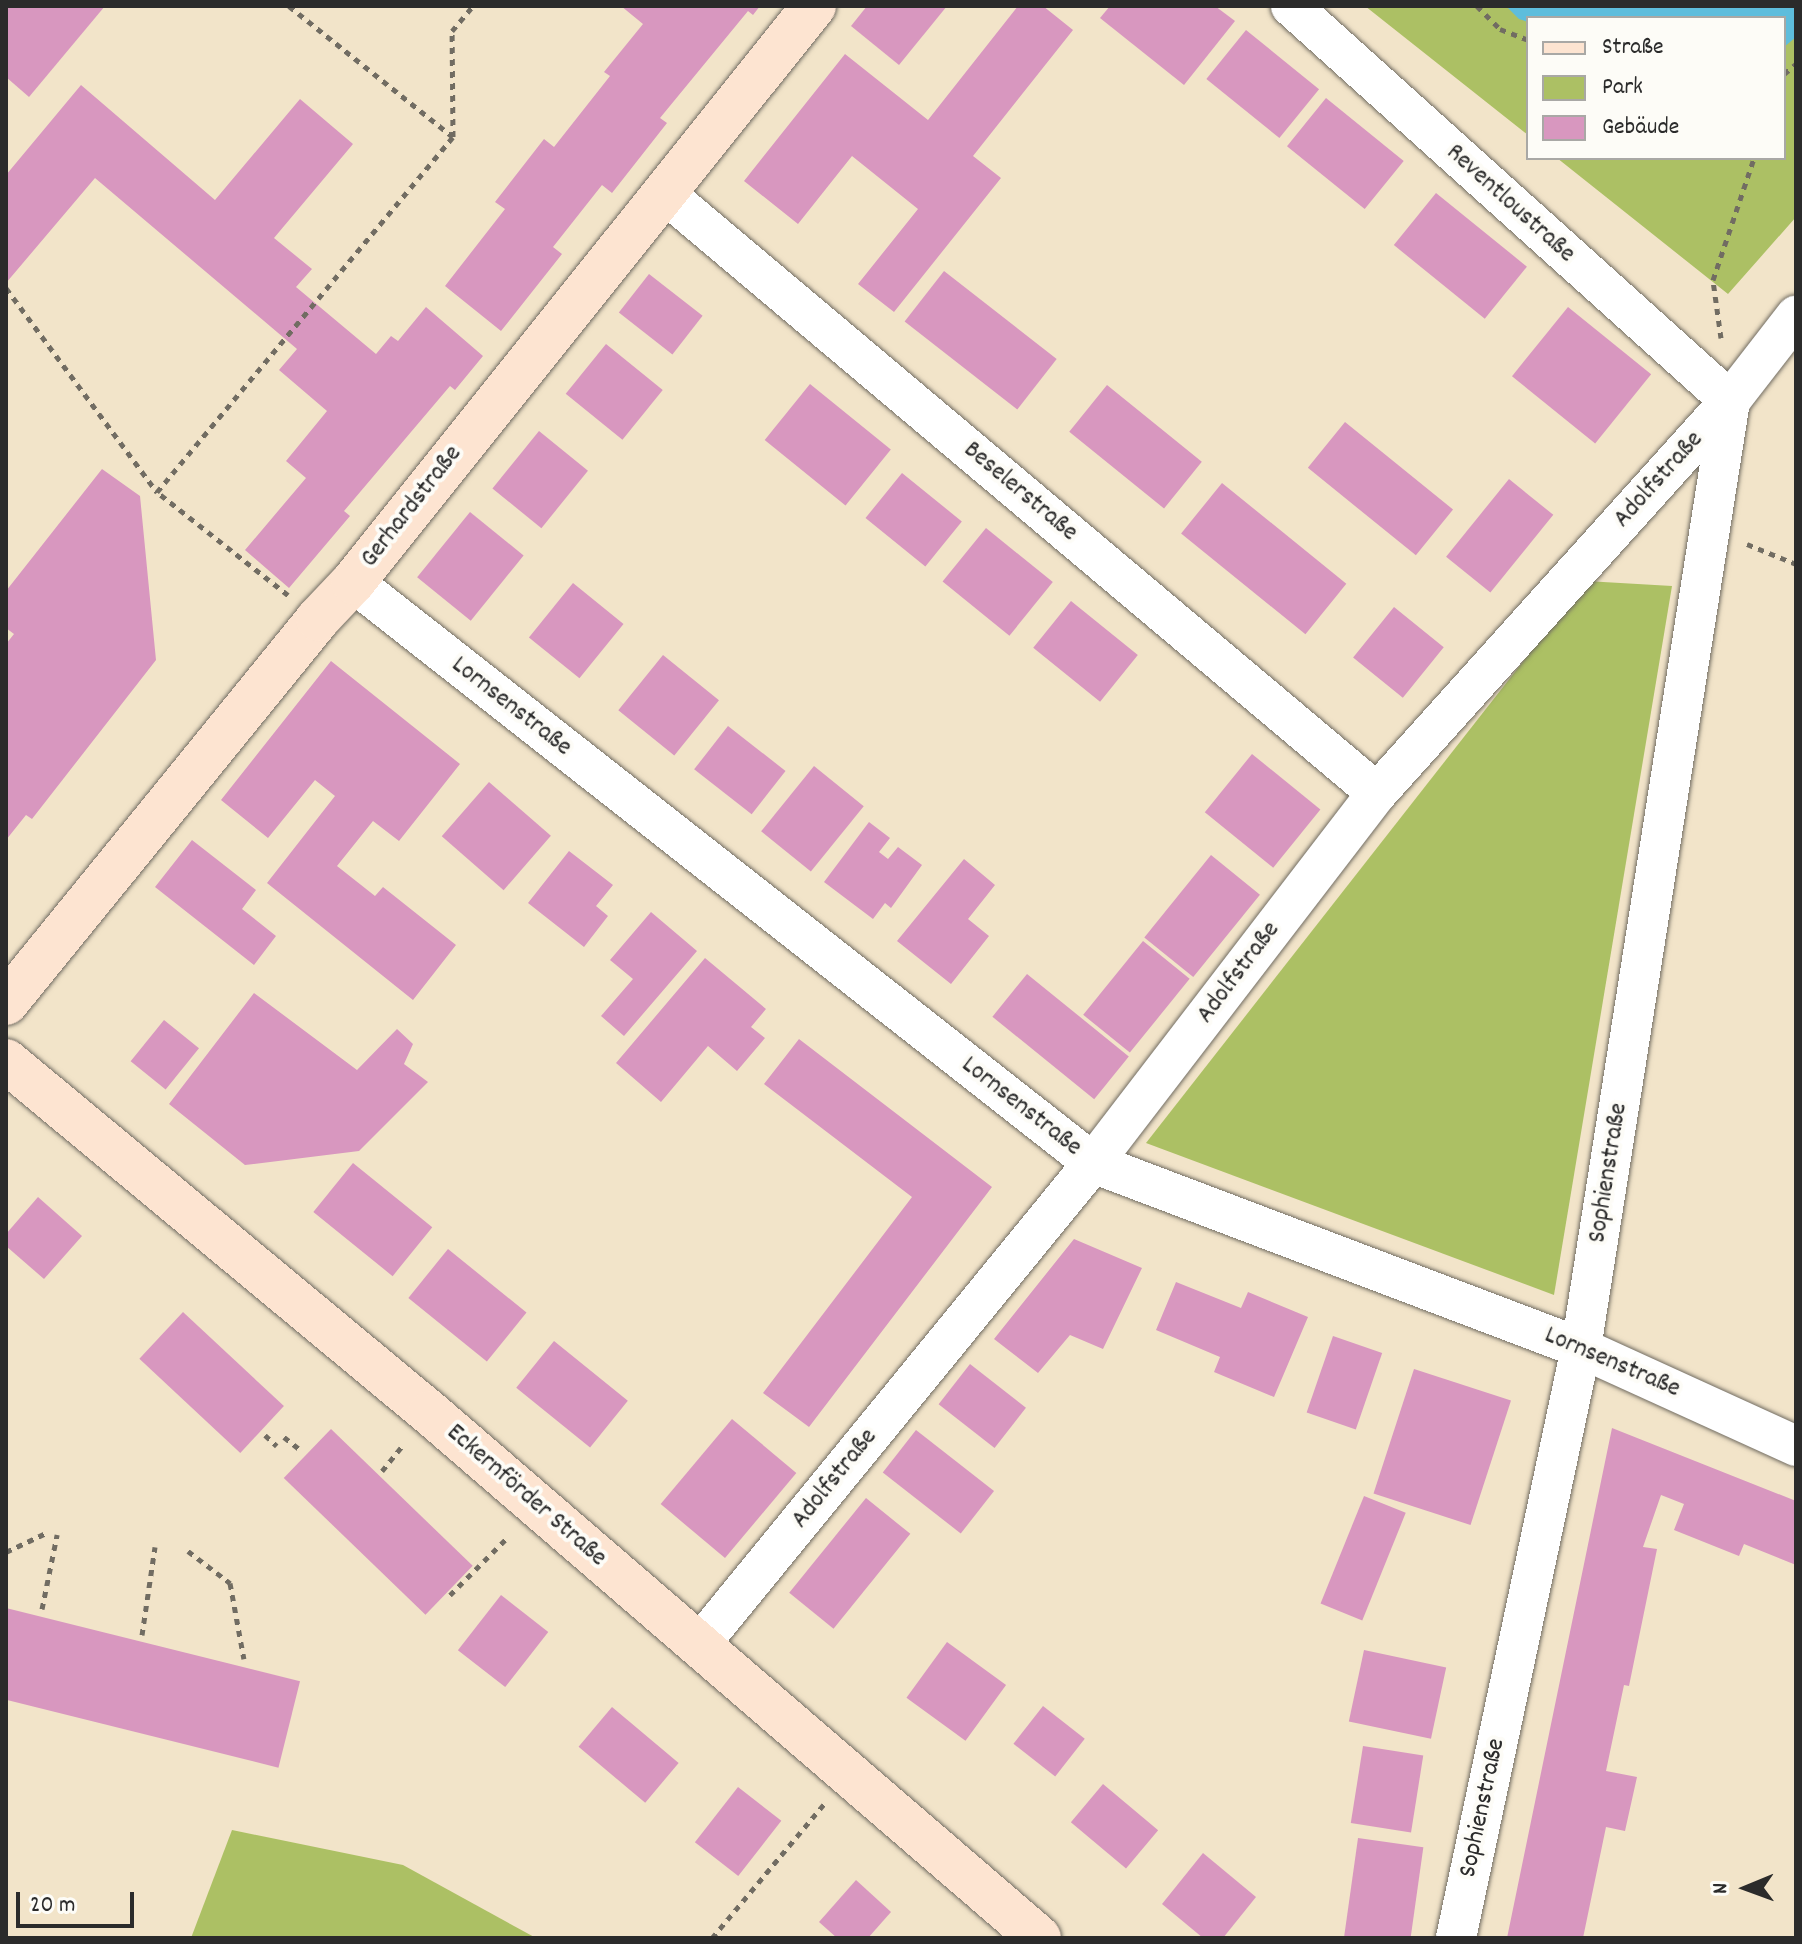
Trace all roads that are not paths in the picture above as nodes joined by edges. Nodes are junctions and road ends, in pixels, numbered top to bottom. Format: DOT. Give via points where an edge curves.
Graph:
graph roads {
  1 [pos="814,6"];
  2 [pos="1291,6"];
  3 [pos="663,192"];
  4 [pos="1796,316"];
  5 [pos="1730,401"];
  6 [pos="353,582"];
  7 [pos="1377,793"];
  8 [pos="6,1003"];
  9 [pos="6,1061"];
  10 [pos="1093,1163"];
  11 [pos="1581,1348"];
  12 [pos="1796,1446"];
  13 [pos="700,1644"];
  14 [pos="1039,1938"];
  15 [pos="1456,1938"];
  1 -- 3 [label="street, Gerhardstraße"];
  2 -- 5 [label="street, Reventloustraße"];
  3 -- 6 [label="street, Gerhardstraße"];
  3 -- 7 [label="street, Beselerstraße"];
  4 -- 5 [label="street, Adolfstraße"];
  5 -- 7 [label="street, Adolfstraße"];
  5 -- 11 [label="street, Sophienstraße"];
  6 -- 8 [label="street, Gerhardstraße"];
  6 -- 10 [label="street, Lornsenstraße"];
  7 -- 10 [label="street, Adolfstraße"];
  9 -- 13 [label="street, Eckernförder Straße"];
  10 -- 11 [label="street, Lornsenstraße"];
  10 -- 13 [label="street, Adolfstraße"];
  11 -- 12 [label="street, Lornsenstraße"];
  11 -- 15 [label="street, Sophienstraße"];
  13 -- 14 [label="street, Eckernförder Straße"];
}
